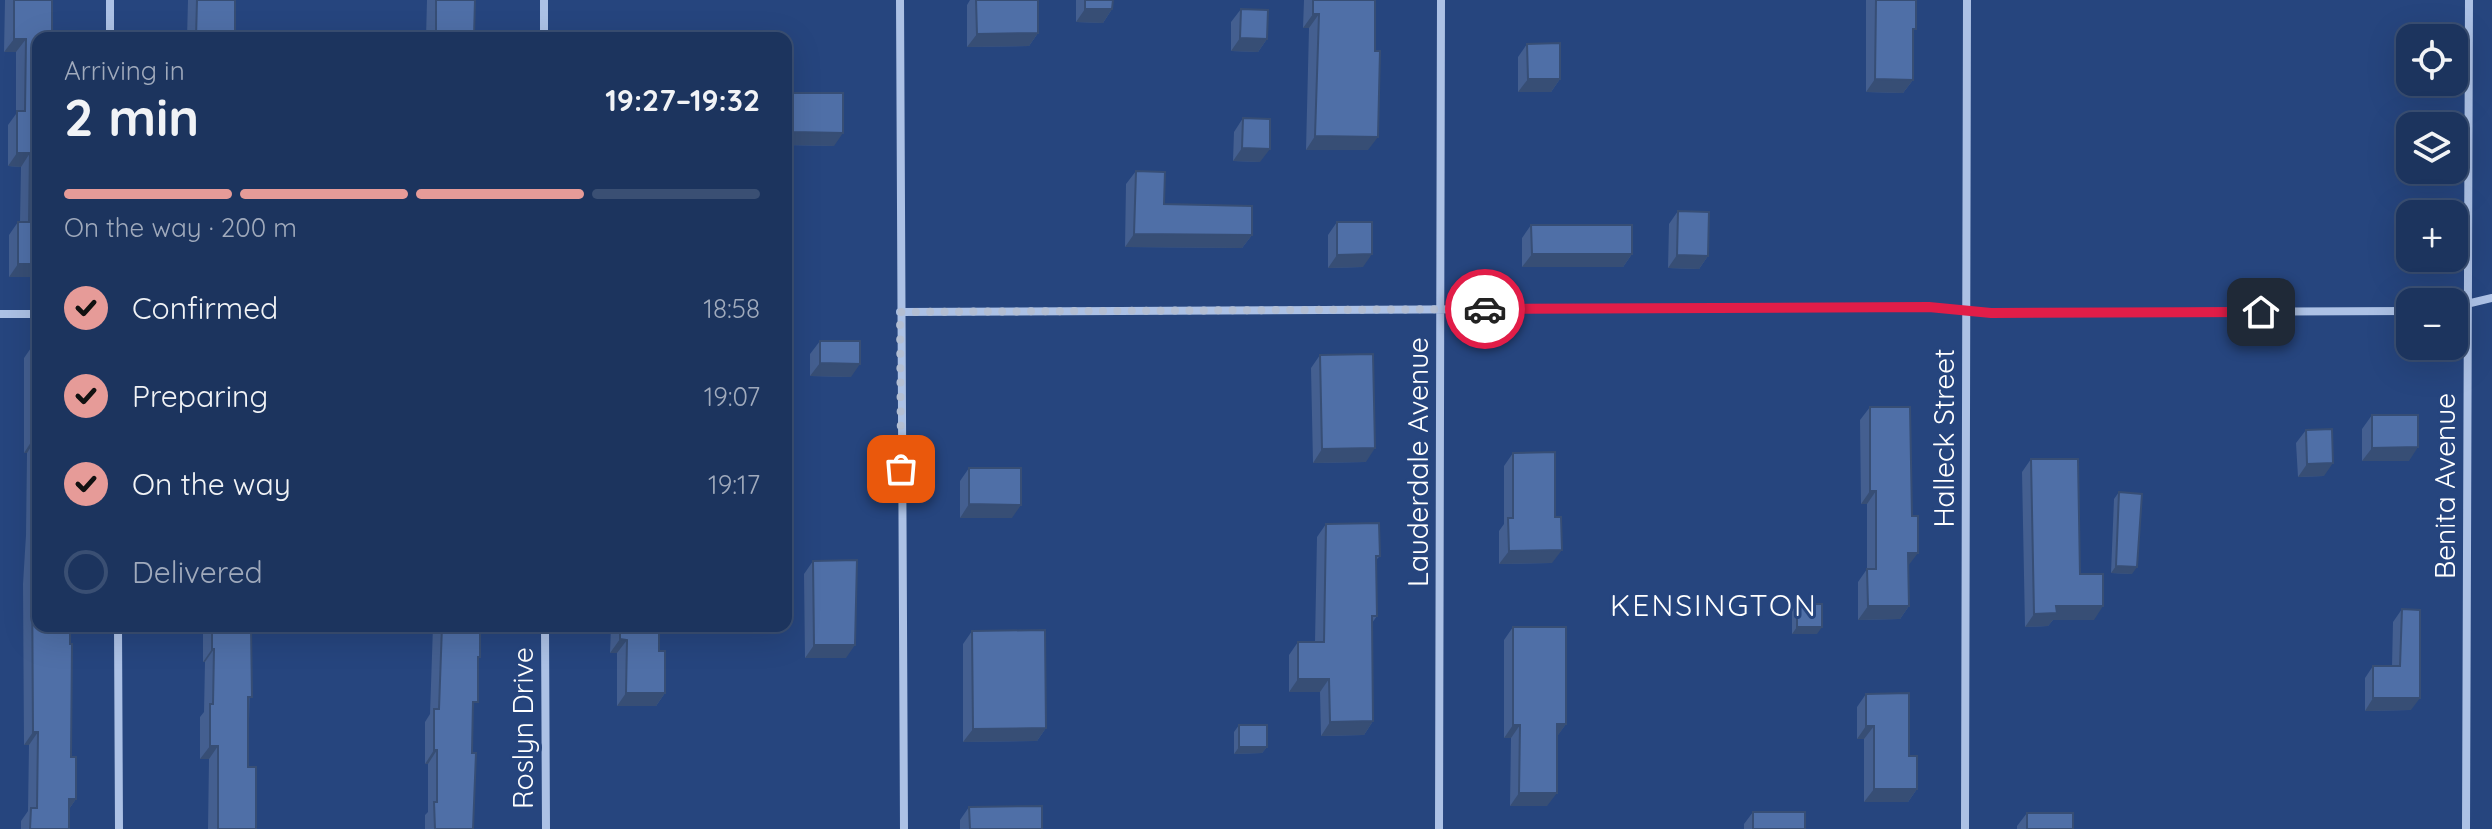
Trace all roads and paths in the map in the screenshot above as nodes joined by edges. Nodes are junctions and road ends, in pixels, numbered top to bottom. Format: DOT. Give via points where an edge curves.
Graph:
graph roads {
  1 [pos="110,0"];
  2 [pos="544,0"];
  3 [pos="900,0"];
  4 [pos="1441,0"];
  5 [pos="1967,0"];
  6 [pos="2469,0"];
  7 [pos="110,32"];
  8 [pos="544,32"];
  9 [pos="2467,288"];
  10 [pos="2492,298"];
  11 [pos="2468,304"];
  12 [pos="1441,309"];
  13 [pos="1966,311"];
  14 [pos="2396,311"];
  15 [pos="900,312"];
  16 [pos="0,314"];
  17 [pos="32,314"];
  18 [pos="2467,360"];
  19 [pos="118,632"];
  20 [pos="545,632"];
  21 [pos="119,829"];
  22 [pos="546,829"];
  23 [pos="904,829"];
  24 [pos="1439,829"];
  25 [pos="1965,829"];
  26 [pos="2466,829"];
  1 -- 7 [label="street"];
  2 -- 8 [label="street"];
  3 -- 15 [label="street"];
  4 -- 12 [label="street, Lauderdale Avenue"];
  5 -- 13 [label="street, Halleck Street"];
  6 -- 9 [label="street, Benita Avenue"];
  10 -- 11 [label="street"];
  12 -- 13 [label="street"];
  12 -- 15 [label="street"];
  12 -- 24 [label="street, Lauderdale Avenue"];
  13 -- 14 [label="street"];
  13 -- 25 [label="street, Halleck Street"];
  15 -- 23 [label="street"];
  16 -- 17 [label="street"];
  18 -- 26 [label="street, Benita Avenue"];
  19 -- 21 [label="street"];
  20 -- 22 [label="street, Roslyn Drive"];
}
